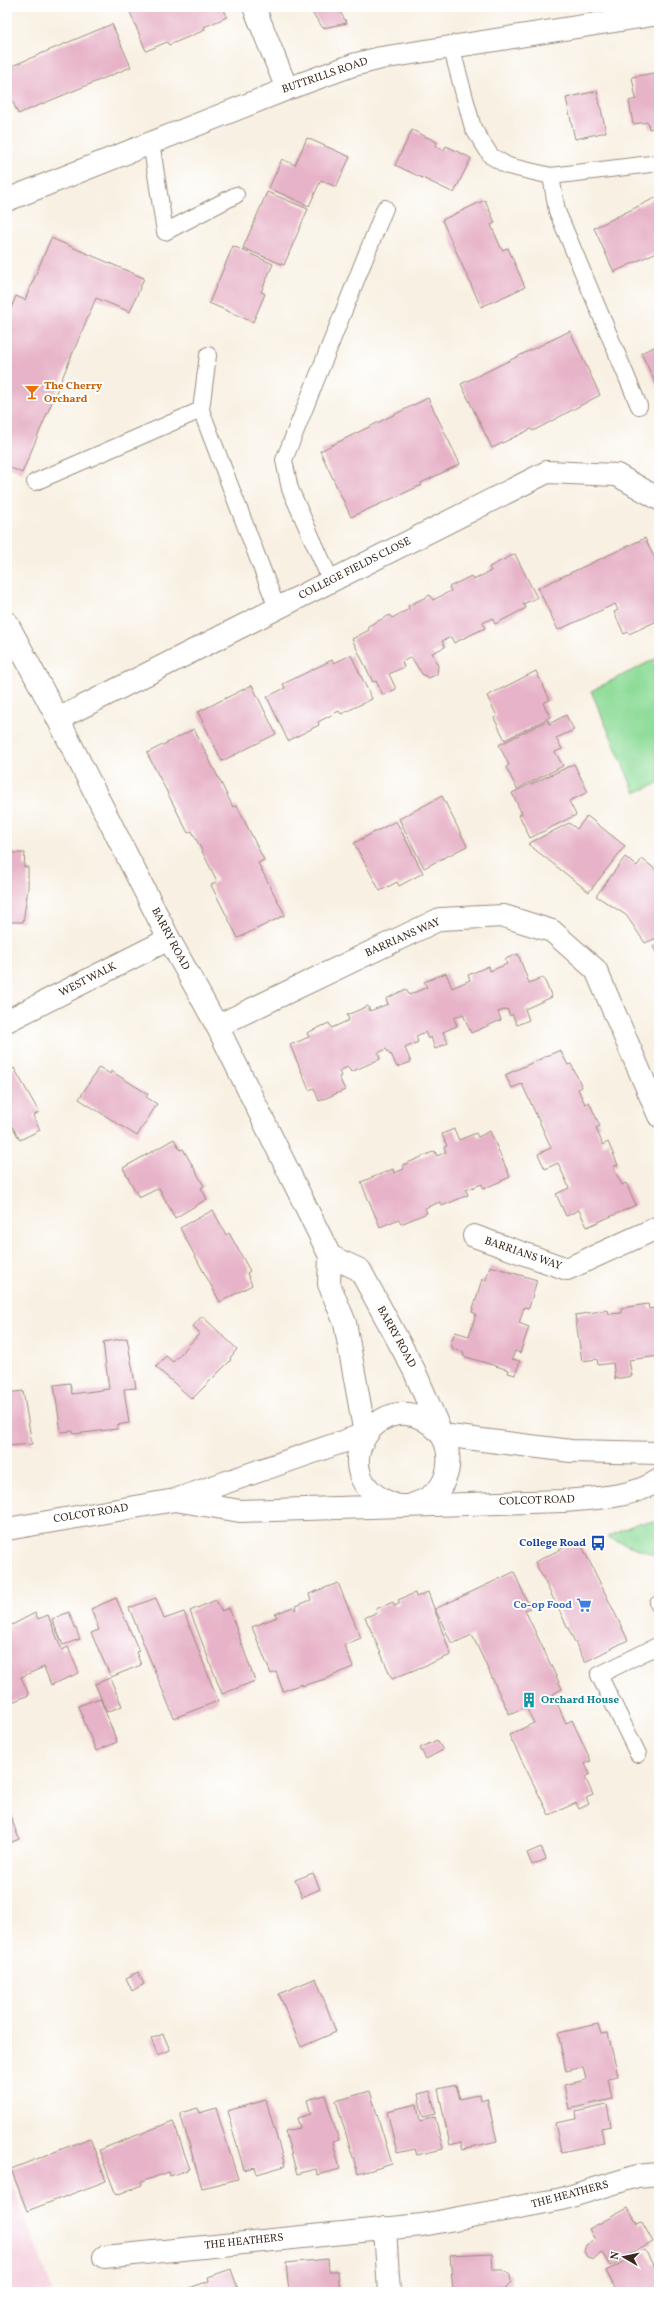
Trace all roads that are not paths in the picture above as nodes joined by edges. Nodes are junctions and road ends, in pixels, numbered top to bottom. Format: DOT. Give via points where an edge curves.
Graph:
graph roads {
  1 [pos="254,7"];
  2 [pos="659,14"];
  3 [pos="451,46"];
  4 [pos="286,88"];
  5 [pos="151,142"];
  6 [pos="659,163"];
  7 [pos="551,176"];
  8 [pos="236,195"];
  9 [pos="7,200"];
  10 [pos="385,208"];
  11 [pos="208,355"];
  12 [pos="639,406"];
  13 [pos="201,410"];
  14 [pos="35,482"];
  15 [pos="659,499"];
  16 [pos="331,581"];
  17 [pos="277,608"];
  18 [pos="7,623"];
  19 [pos="58,719"];
  20 [pos="169,939"];
  21 [pos="7,1022"];
  22 [pos="217,1026"];
  23 [pos="659,1116"];
  24 [pos="659,1227"];
  25 [pos="474,1236"];
  26 [pos="330,1256"];
  27 [pos="365,1434"];
  28 [pos="442,1435"];
  29 [pos="659,1453"];
  30 [pos="659,1480"];
  31 [pos="175,1500"];
  32 [pos="403,1505"];
  33 [pos="7,1529"];
  34 [pos="659,1645"];
  35 [pos="638,1754"];
  36 [pos="659,2174"];
  37 [pos="385,2228"];
  38 [pos="104,2257"];
  39 [pos="389,2292"];
  1 -- 4 [label="street"];
  2 -- 3 [label="street, BUTTRILLS ROAD"];
  3 -- 4 [label="street, BUTTRILLS ROAD" via="353,65"];
  3 -- 7 [label="lane" via="473,128 491,156 508,166"];
  4 -- 5 [label="street, BUTTRILLS ROAD"];
  5 -- 8 [label="lane" via="165,232"];
  5 -- 9 [label="street, BUTTRILLS ROAD"];
  6 -- 7 [label="lane"];
  7 -- 12 [label="lane" via="557,211"];
  10 -- 16 [label="lane" via="284,460 290,489"];
  11 -- 13 [label="lane"];
  13 -- 14 [label="lane"];
  13 -- 17 [label="lane"];
  15 -- 16 [label="street, COLLEGE FIELDS CLOSE" via="617,475 547,472"];
  16 -- 17 [label="street, COLLEGE FIELDS CLOSE"];
  17 -- 19 [label="street, COLLEGE FIELDS CLOSE"];
  18 -- 19 [label="street, BARRY ROAD"];
  19 -- 20 [label="street, BARRY ROAD"];
  20 -- 21 [label="street, WEST WALK"];
  20 -- 22 [label="street, BARRY ROAD"];
  22 -- 23 [label="street, BARRIANS WAY" via="440,920 504,916 552,931 596,970"];
  22 -- 26 [label="street, BARRY ROAD"];
  24 -- 25 [label="street, BARRIANS WAY" via="567,1269"];
  26 -- 27 [label="street, BARRY ROAD" via="329,1284 345,1323"];
  26 -- 28 [label="street, BARRY ROAD" via="360,1270 414,1370"];
  27 -- 28 [label="street, COLCOT ROAD" via="376,1423 390,1416 404,1414 419,1417 432,1424"];
  27 -- 31 [label="street, COLCOT ROAD"];
  27 -- 32 [label="street, COLCOT ROAD" via="359,1448 361,1478 376,1496"];
  28 -- 29 [label="street" via="571,1451"];
  28 -- 32 [label="street, COLCOT ROAD" via="447,1449 445,1479 437,1491 425,1500"];
  30 -- 32 [label="street, COLCOT ROAD" via="648,1487 605,1497"];
  31 -- 32 [label="street, COLCOT ROAD" via="240,1511"];
  31 -- 33 [label="street, COLCOT ROAD"];
  34 -- 35 [label="lane" via="599,1675"];
  36 -- 37 [label="street, THE HEATHERS" via="637,2176 562,2199 513,2210 422,2225"];
  37 -- 38 [label="street, THE HEATHERS"];
  37 -- 39 [label="street"];
}
